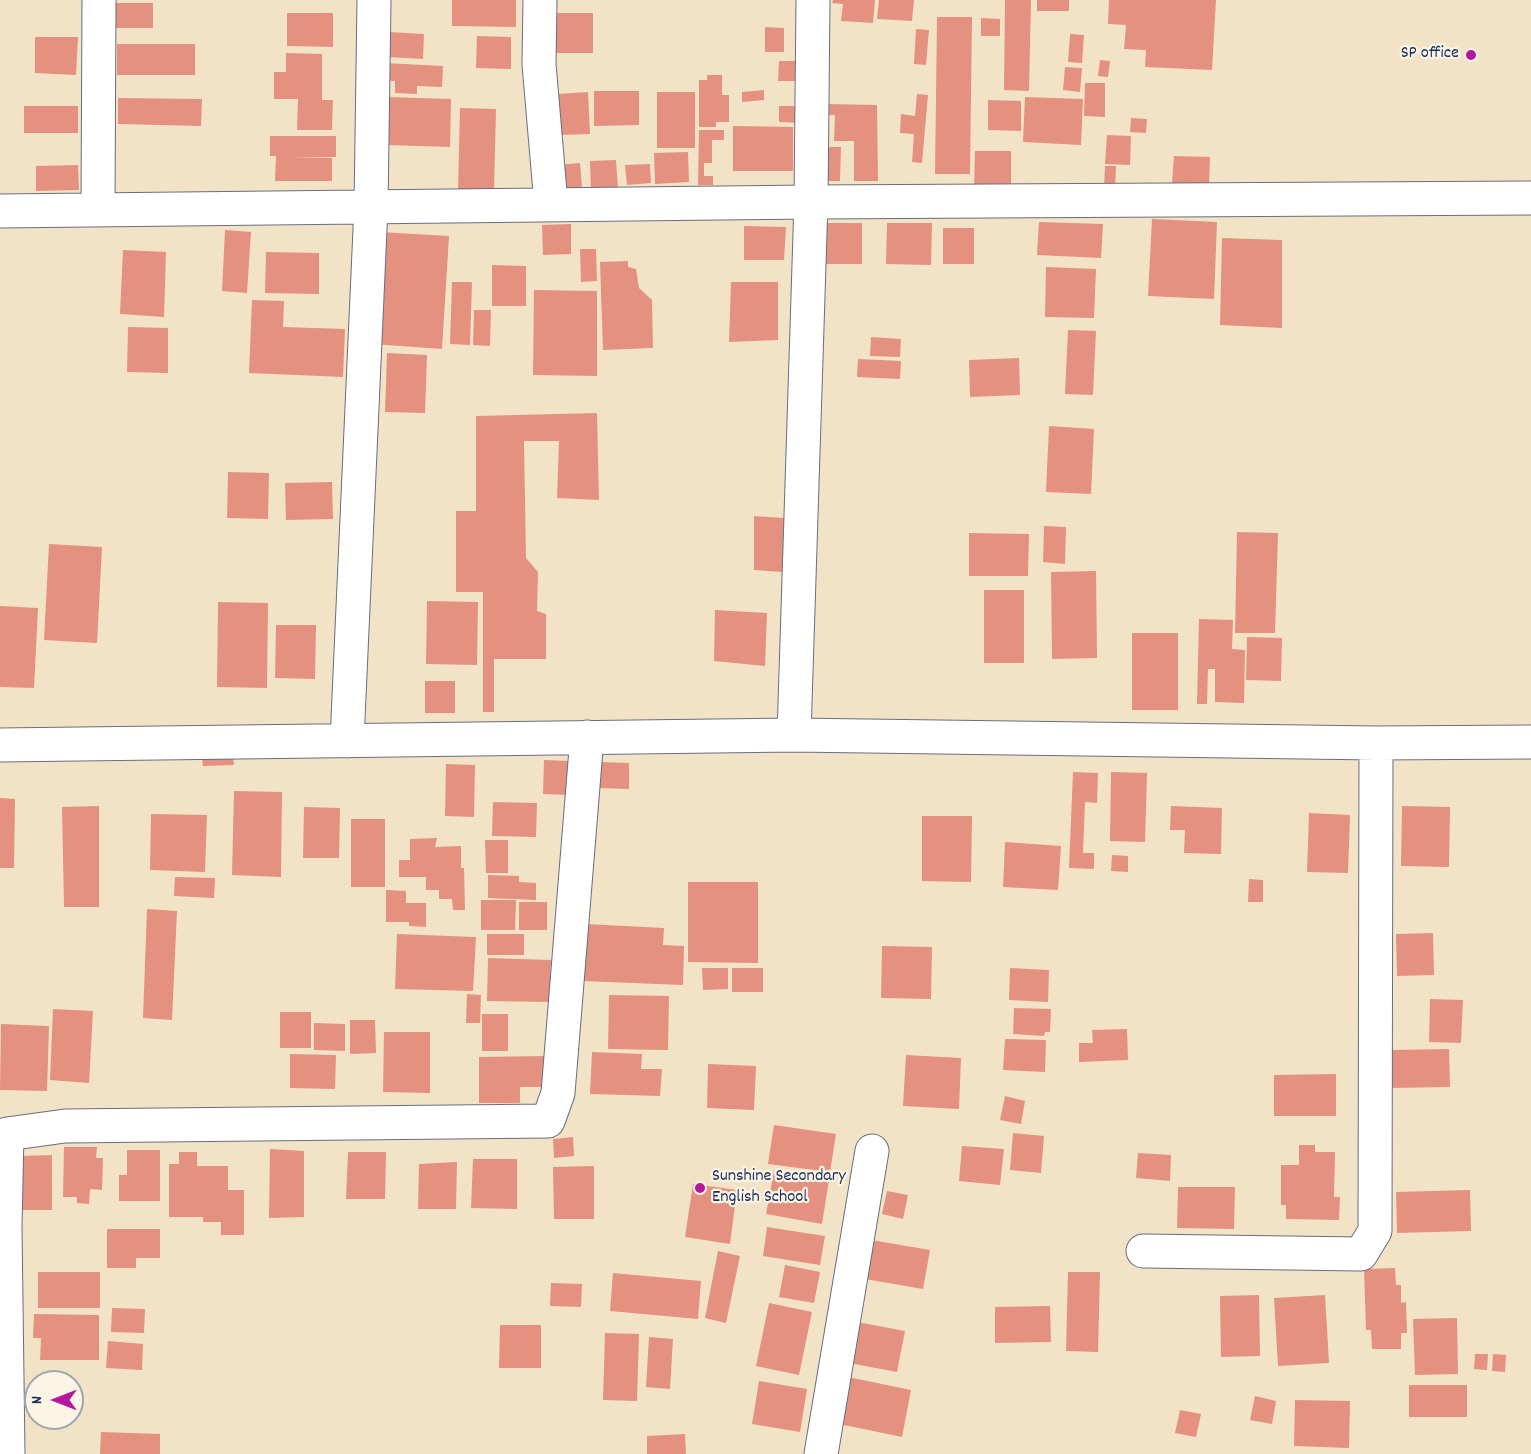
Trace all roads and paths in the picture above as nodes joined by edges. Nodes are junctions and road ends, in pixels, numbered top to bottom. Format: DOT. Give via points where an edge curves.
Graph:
graph roads {
  1 [pos="99,0"];
  2 [pos="374,0"];
  3 [pos="540,0"];
  4 [pos="813,0"];
  5 [pos="1531,198"];
  6 [pos="811,202"];
  7 [pos="550,204"];
  8 [pos="371,207"];
  9 [pos="98,209"];
  10 [pos="0,211"];
  11 [pos="794,735"];
  12 [pos="588,736"];
  13 [pos="347,741"];
  14 [pos="1531,742"];
  15 [pos="1376,743"];
  16 [pos="0,745"];
  17 [pos="872,1151"];
  18 [pos="3,1227"];
  19 [pos="1143,1251"];
  20 [pos="8,1454"];
  21 [pos="821,1454"];
  1 -- 9 [label="street"];
  2 -- 8 [label="street"];
  3 -- 7 [label="street" via="539,64"];
  4 -- 6 [label="street"];
  5 -- 6 [label="street"];
  6 -- 7 [label="street"];
  6 -- 11 [label="street"];
  7 -- 8 [label="street"];
  8 -- 9 [label="street"];
  8 -- 13 [label="street"];
  9 -- 10 [label="street"];
  11 -- 12 [label="street"];
  11 -- 15 [label="street"];
  12 -- 13 [label="street"];
  12 -- 18 [label="street" via="558,1093 548,1121 64,1126 7,1134"];
  13 -- 16 [label="street"];
  14 -- 15 [label="street"];
  15 -- 19 [label="street" via="1376,1231 1361,1254"];
  17 -- 21 [label="street"];
  18 -- 20 [label="street"];
}
